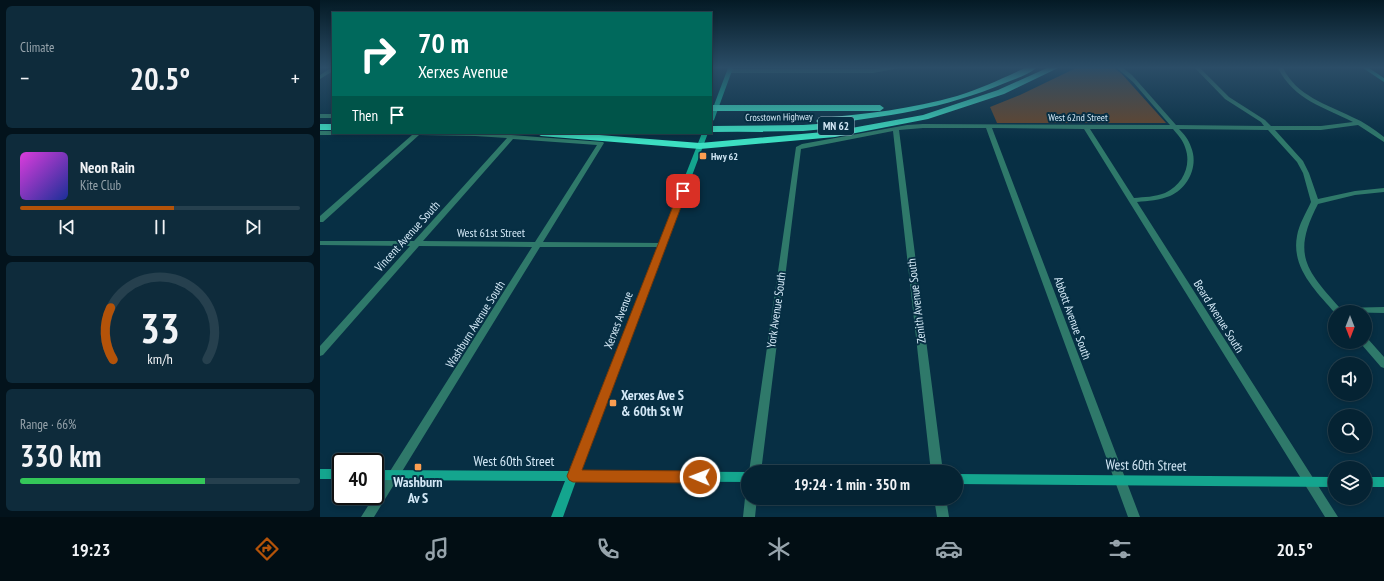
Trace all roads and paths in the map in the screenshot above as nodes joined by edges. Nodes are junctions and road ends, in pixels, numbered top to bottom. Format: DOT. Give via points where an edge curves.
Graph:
graph roads {
  1 [pos="721,92"];
  2 [pos="974,92"];
  3 [pos="1001,92"];
  4 [pos="1144,92"];
  5 [pos="1222,92"];
  6 [pos="1301,92"];
  7 [pos="923,106"];
  8 [pos="960,106"];
  9 [pos="712,115"];
  10 [pos="320,116"];
  11 [pos="332,116"];
  12 [pos="320,122"];
  13 [pos="332,122"];
  14 [pos="1359,123"];
  15 [pos="332,127"];
  16 [pos="989,127"];
  17 [pos="1086,127"];
  18 [pos="1174,127"];
  19 [pos="1269,128"];
  20 [pos="712,129"];
  21 [pos="896,129"];
  22 [pos="321,132"];
  23 [pos="332,132"];
  24 [pos="417,134"];
  25 [pos="475,134"];
  26 [pos="568,134"];
  27 [pos="512,136"];
  28 [pos="703,139"];
  29 [pos="1384,140"];
  30 [pos="798,148"];
  31 [pos="1384,190"];
  32 [pos="1132,200"];
  33 [pos="1315,202"];
  34 [pos="320,220"];
  35 [pos="320,243"];
  36 [pos="415,244"];
  37 [pos="539,244"];
  38 [pos="662,245"];
  39 [pos="1332,305"];
  40 [pos="1384,310"];
  41 [pos="1372,311"];
  42 [pos="1371,349"];
  43 [pos="320,352"];
  44 [pos="1384,364"];
  45 [pos="756,465"];
  46 [pos="936,465"];
  47 [pos="320,474"];
  48 [pos="332,474"];
  49 [pos="384,475"];
  50 [pos="393,475"];
  51 [pos="573,476"];
  52 [pos="741,477"];
  53 [pos="963,479"];
  54 [pos="1120,480"];
  55 [pos="1309,482"];
  56 [pos="1328,482"];
  57 [pos="1372,482"];
  58 [pos="1384,482"];
  59 [pos="750,505"];
  60 [pos="941,505"];
  61 [pos="367,517"];
  62 [pos="557,517"];
  63 [pos="749,517"];
  64 [pos="943,517"];
  65 [pos="1134,517"];
  66 [pos="1332,517"];
  1 -- 9 [label="street"];
  2 -- 7 [label="highway, Crosstown Highway / MN 62"];
  3 -- 8 [label="highway, Crosstown Highway / MN 62"];
  4 -- 18 [label="street"];
  5 -- 19 [label="street"];
  6 -- 14 [label="street"];
  7 -- 9 [label="highway"];
  7 -- 9 [label="highway, Crosstown Highway / MN 62" via="877,115 821,121"];
  8 -- 20 [label="highway, Crosstown Highway / MN 62" via="829,127"];
  8 -- 28 [label="highway" via="919,118 835,134"];
  10 -- 11 [label="street"];
  12 -- 13 [label="highway"];
  14 -- 19 [label="street, West 62nd Street" via="1321,128"];
  14 -- 29 [label="street"];
  15 -- 22 [label="highway"];
  16 -- 17 [label="street, West 62nd Street"];
  16 -- 21 [label="street, West 62nd Street" via="923,126"];
  16 -- 54 [label="street, Abbott Avenue South"];
  17 -- 18 [label="street, West 62nd Street"];
  17 -- 32 [label="street, Beard Avenue South"];
  18 -- 19 [label="street, West 62nd Street"];
  18 -- 32 [label="street" via="1191,154 1189,174 1174,191 1161,197"];
  19 -- 33 [label="street" via="1300,161"];
  21 -- 30 [label="street, West 62nd Street" via="808,144"];
  21 -- 46 [label="street, Zenith Avenue South"];
  22 -- 23 [label="street"];
  24 -- 34 [label="street"];
  25 -- 27 [label="street"];
  26 -- 28 [label="highway"];
  27 -- 36 [label="street, Vincent Avenue South"];
  27 -- 37 [label="street, Washburn Avenue South" via="601,144"];
  28 -- 38 [label="street, Xerxes Avenue"];
  30 -- 45 [label="street, York Avenue South"];
  31 -- 33 [label="street" via="1355,193"];
  32 -- 55 [label="street, Beard Avenue South"];
  33 -- 39 [label="street" via="1299,237 1299,249 1310,277"];
  35 -- 36 [label="street, West 61st Street"];
  36 -- 37 [label="street, West 61st Street"];
  36 -- 43 [label="street, Vincent Avenue South"];
  37 -- 38 [label="street, West 61st Street"];
  37 -- 50 [label="street, Washburn Avenue South"];
  38 -- 51 [label="street, Xerxes Avenue"];
  40 -- 41 [label="street"];
  42 -- 44 [label="street"];
  47 -- 48 [label="street"];
  49 -- 50 [label="street, West 60th Street"];
  50 -- 51 [label="street, West 60th Street"];
  50 -- 61 [label="street, Washburn Avenue South"];
  51 -- 52 [label="street, West 60th Street"];
  51 -- 62 [label="street, Xerxes Avenue"];
  53 -- 54 [label="street, West 60th Street"];
  54 -- 55 [label="street, West 60th Street"];
  54 -- 65 [label="street, Abbott Avenue South"];
  55 -- 56 [label="street, West 60th Street"];
  55 -- 66 [label="street, Beard Avenue South"];
  57 -- 58 [label="street"];
  59 -- 63 [label="street"];
  60 -- 64 [label="street"];
}
